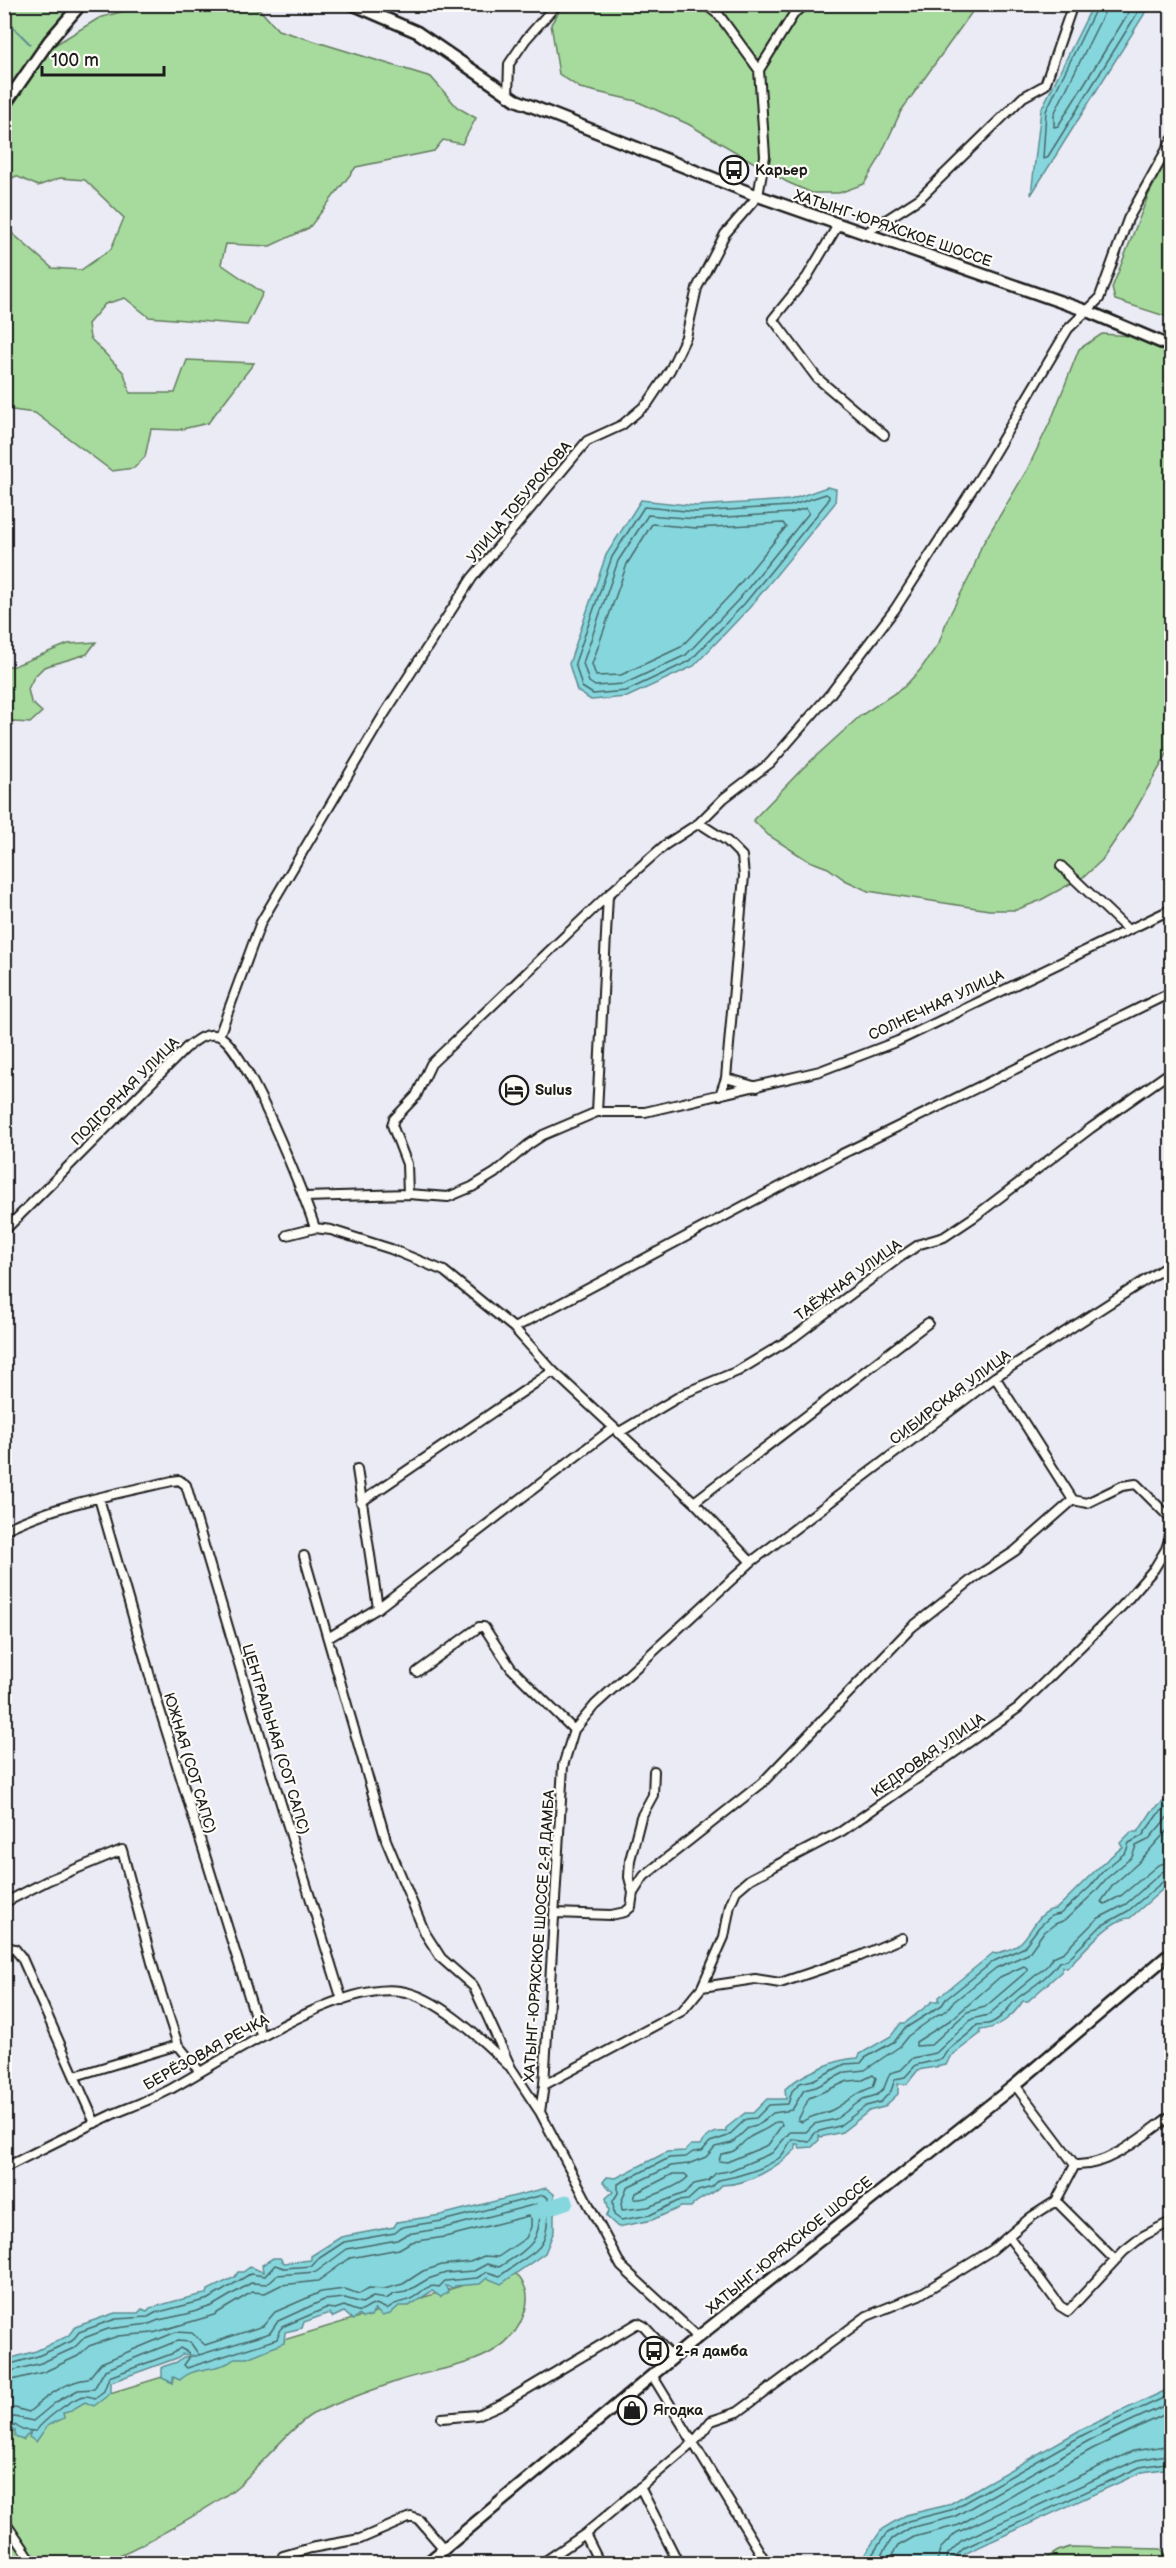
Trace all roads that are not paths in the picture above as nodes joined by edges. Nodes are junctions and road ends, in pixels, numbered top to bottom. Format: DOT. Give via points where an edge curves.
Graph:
graph roads {
  1 [pos="81,4"];
  2 [pos="352,4"];
  3 [pos="556,4"];
  4 [pos="705,4"];
  5 [pos="808,4"];
  6 [pos="1073,4"];
  7 [pos="759,70"];
  8 [pos="508,97"];
  9 [pos="4,106"];
  10 [pos="1172,140"];
  11 [pos="758,196"];
  12 [pos="838,225"];
  13 [pos="864,234"];
  14 [pos="1087,311"];
  15 [pos="1172,347"];
  16 [pos="884,435"];
  17 [pos="699,823"];
  18 [pos="1061,866"];
  19 [pos="608,895"];
  20 [pos="1172,909"];
  21 [pos="1127,929"];
  22 [pos="1172,992"];
  23 [pos="219,1035"];
  24 [pos="1172,1071"];
  25 [pos="726,1078"];
  26 [pos="758,1087"];
  27 [pos="720,1095"];
  28 [pos="597,1112"];
  29 [pos="408,1194"];
  30 [pos="305,1197"];
  31 [pos="315,1228"];
  32 [pos="4,1231"];
  33 [pos="287,1234"];
  34 [pos="1172,1263"];
  35 [pos="928,1323"];
  36 [pos="514,1328"];
  37 [pos="553,1371"];
  38 [pos="995,1377"];
  39 [pos="616,1431"];
  40 [pos="357,1469"];
  41 [pos="99,1498"];
  42 [pos="1073,1500"];
  43 [pos="361,1502"];
  44 [pos="694,1502"];
  45 [pos="1172,1520"];
  46 [pos="4,1530"];
  47 [pos="1172,1530"];
  48 [pos="304,1556"];
  49 [pos="751,1562"];
  50 [pos="378,1608"];
  51 [pos="328,1638"];
  52 [pos="417,1672"];
  53 [pos="574,1730"];
  54 [pos="654,1771"];
  55 [pos="633,1893"];
  56 [pos="4,1903"];
  57 [pos="555,1914"];
  58 [pos="902,1938"];
  59 [pos="4,1946"];
  60 [pos="1172,1952"];
  61 [pos="702,1987"];
  62 [pos="342,2000"];
  63 [pos="261,2035"];
  64 [pos="178,2045"];
  65 [pos="512,2068"];
  66 [pos="200,2073"];
  67 [pos="75,2076"];
  68 [pos="544,2085"];
  69 [pos="1015,2085"];
  70 [pos="540,2112"];
  71 [pos="1172,2115"];
  72 [pos="95,2123"];
  73 [pos="1075,2165"];
  74 [pos="4,2168"];
  75 [pos="1056,2201"];
  76 [pos="1172,2220"];
  77 [pos="1009,2237"];
  78 [pos="1115,2260"];
  79 [pos="698,2337"];
  80 [pos="673,2358"];
  81 [pos="652,2375"];
  82 [pos="442,2418"];
  83 [pos="694,2442"];
  84 [pos="640,2487"];
  85 [pos="7,2524"];
  86 [pos="585,2534"];
  87 [pos="444,2549"];
  88 [pos="283,2556"];
  89 [pos="34,2564"];
  90 [pos="426,2564"];
  91 [pos="541,2564"];
  92 [pos="600,2564"];
  93 [pos="679,2564"];
  94 [pos="768,2564"];
  1 -- 9 [label="street" via="49,41"];
  2 -- 8 [label="street, ХАТЫНГ-ЮРЯХСКОЕ ШОССЕ" via="417,32"];
  3 -- 8 [label="street" via="509,64"];
  4 -- 7 [label="street" via="719,15"];
  5 -- 7 [label="street" via="795,12"];
  6 -- 13 [label="street" via="1044,86 1023,97 920,198"];
  7 -- 11 [label="street" via="765,156"];
  8 -- 11 [label="street, ХАТЫНГ-ЮРЯХСКОЕ ШОССЕ"];
  10 -- 14 [label="street" via="1128,219 1099,299"];
  11 -- 12 [label="street, ХАТЫНГ-ЮРЯХСКОЕ ШОССЕ"];
  11 -- 23 [label="street, УЛИЦА ТОБУРОКОВА" via="720,243 697,288 686,337 648,403 622,425 587,441 472,578 261,922"];
  12 -- 13 [label="street, ХАТЫНГ-ЮРЯХСКОЕ ШОССЕ"];
  12 -- 16 [label="street" via="807,277 773,319 817,378"];
  13 -- 14 [label="street, ХАТЫНГ-ЮРЯХСКОЕ ШОССЕ"];
  14 -- 15 [label="street, ХАТЫНГ-ЮРЯХСКОЕ ШОССЕ"];
  14 -- 17 [label="street" via="1068,329 980,477 888,618 831,693 770,763"];
  17 -- 19 [label="street" via="665,846"];
  17 -- 25 [label="street" via="742,856 744,876"];
  18 -- 21 [label="street"];
  19 -- 28 [label="street"];
  19 -- 29 [label="street" via="442,1052 431,1064 417,1096 394,1119 393,1131 407,1164"];
  20 -- 21 [label="street, СОЛНЕЧНАЯ УЛИЦА"];
  21 -- 26 [label="street, СОЛНЕЧНАЯ УЛИЦА" via="898,1041 820,1071"];
  22 -- 36 [label="street" via="838,1156"];
  23 -- 30 [label="street" via="242,1061"];
  23 -- 32 [label="street, ПОДГОРНАЯ УЛИЦА" via="201,1036 186,1048"];
  24 -- 39 [label="street, ТАЁЖНАЯ УЛИЦА" via="974,1217 944,1237 920,1244 899,1258 794,1337 738,1371 687,1392"];
  25 -- 26 [label="street"];
  25 -- 27 [label="street"];
  26 -- 27 [label="street, СОЛНЕЧНАЯ УЛИЦА"];
  27 -- 28 [label="street, СОЛНЕЧНАЯ УЛИЦА" via="645,1112"];
  28 -- 29 [label="street" via="528,1145 472,1187 448,1197"];
  29 -- 30 [label="street"];
  30 -- 31 [label="street"];
  31 -- 33 [label="street"];
  31 -- 36 [label="street" via="391,1249 444,1271"];
  34 -- 38 [label="street, СИБИРСКАЯ УЛИЦА"];
  35 -- 44 [label="street"];
  36 -- 37 [label="street"];
  37 -- 39 [label="street"];
  37 -- 43 [label="street"];
  38 -- 42 [label="street"];
  38 -- 49 [label="street, СИБИРСКАЯ УЛИЦА"];
  39 -- 44 [label="street"];
  39 -- 50 [label="street, ТАЁЖНАЯ УЛИЦА"];
  40 -- 43 [label="street"];
  41 -- 46 [label="street" via="36,1514"];
  41 -- 62 [label="street, ЦЕНТРАЛЬНАЯ (СОТ САПС)" via="172,1481 186,1485"];
  41 -- 63 [label="street, ЮЖНАЯ (СОТ САПС)" via="158,1704"];
  42 -- 45 [label="street" via="1087,1503 1122,1486 1136,1484"];
  42 -- 55 [label="street" via="1015,1551 912,1627 762,1783 656,1865"];
  43 -- 50 [label="street"];
  44 -- 49 [label="street"];
  47 -- 61 [label="street, КЕДРОВАЯ УЛИЦА" via="1154,1569 1135,1591 1018,1708 842,1831 750,1879 736,1891 724,1937"];
  48 -- 51 [label="street"];
  49 -- 53 [label="street, ХАТЫНГ-ЮРЯХСКОЕ ШОССЕ 2-Я ДАМБА" via="627,1674"];
  50 -- 51 [label="street, ТАЁЖНАЯ УЛИЦА"];
  51 -- 65 [label="street" via="386,1840 425,1933 441,1959 477,1992"];
  52 -- 53 [label="street" via="484,1627 511,1668"];
  53 -- 57 [label="street, ХАТЫНГ-ЮРЯХСКОЕ ШОССЕ 2-Я ДАМБА" via="563,1766"];
  54 -- 55 [label="street" via="653,1795 641,1817 630,1860"];
  55 -- 57 [label="street" via="631,1907 618,1915"];
  56 -- 64 [label="street" via="122,1850"];
  57 -- 68 [label="street, ХАТЫНГ-ЮРЯХСКОЕ ШОССЕ 2-Я ДАМБА"];
  58 -- 61 [label="street" via="780,1983 755,1979"];
  59 -- 67 [label="street" via="15,1949 22,1958"];
  60 -- 69 [label="street, ХАТЫНГ-ЮРЯХСКОЕ ШОССЕ"];
  61 -- 68 [label="street, КЕДРОВАЯ УЛИЦА" via="681,2011"];
  62 -- 63 [label="street, БЕРЁЗОВАЯ РЕЧКА"];
  62 -- 65 [label="street, БЕРЁЗОВАЯ РЕЧКА" via="401,1991 422,1999 480,2038"];
  63 -- 66 [label="street, БЕРЁЗОВАЯ РЕЧКА"];
  64 -- 66 [label="street"];
  64 -- 67 [label="street"];
  65 -- 70 [label="street"];
  66 -- 72 [label="street, БЕРЁЗОВАЯ РЕЧКА"];
  67 -- 72 [label="street"];
  68 -- 70 [label="street, ХАТЫНГ-ЮРЯХСКОЕ ШОССЕ 2-Я ДАМБА"];
  69 -- 73 [label="street"];
  69 -- 79 [label="street, ХАТЫНГ-ЮРЯХСКОЕ ШОССЕ"];
  70 -- 79 [label="street" via="621,2266"];
  71 -- 73 [label="street" via="1128,2147 1086,2166"];
  72 -- 74 [label="street, БЕРЁЗОВАЯ РЕЧКА"];
  73 -- 75 [label="street"];
  75 -- 77 [label="street"];
  75 -- 78 [label="street"];
  76 -- 78 [label="street" via="1143,2236"];
  77 -- 78 [label="street" via="1068,2311"];
  77 -- 83 [label="street" via="919,2295 867,2316 738,2412 711,2421"];
  79 -- 80 [label="street, ХАТЫНГ-ЮРЯХСКОЕ ШОССЕ"];
  80 -- 81 [label="street, ХАТЫНГ-ЮРЯХСКОЕ ШОССЕ"];
  80 -- 82 [label="street" via="638,2323 502,2404 477,2415"];
  81 -- 83 [label="street"];
  81 -- 87 [label="street, ХАТЫНГ-ЮРЯХСКОЕ ШОССЕ"];
  83 -- 84 [label="street"];
  83 -- 94 [label="street"];
  84 -- 86 [label="street"];
  84 -- 93 [label="street"];
  85 -- 89 [label="street"];
  86 -- 91 [label="street"];
  86 -- 92 [label="street"];
  87 -- 88 [label="street" via="419,2520 411,2517 360,2540"];
  87 -- 90 [label="street, ХАТЫНГ-ЮРЯХСКОЕ ШОССЕ"];
}
